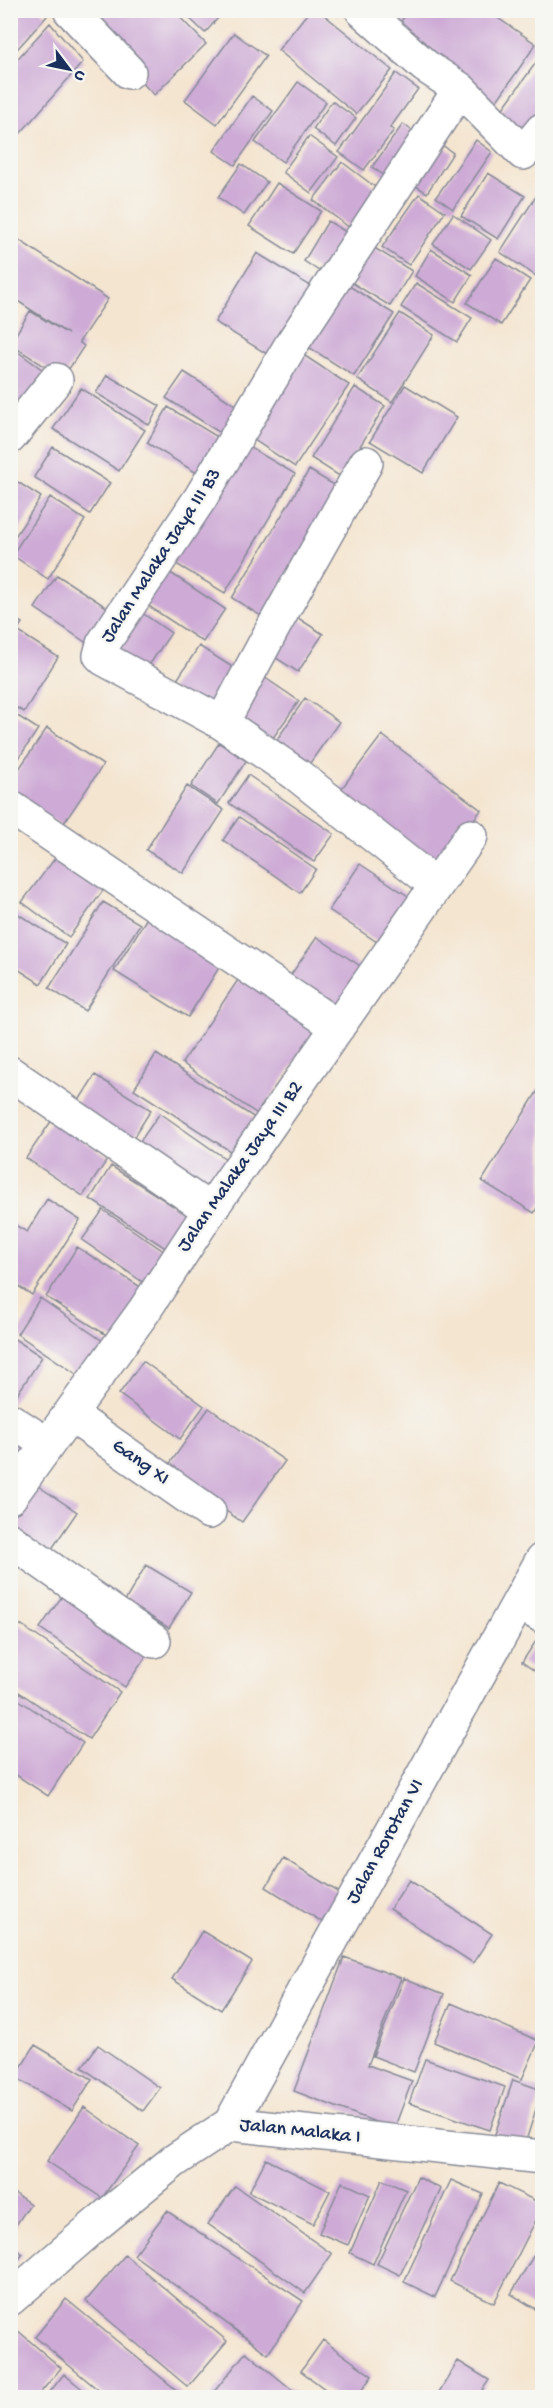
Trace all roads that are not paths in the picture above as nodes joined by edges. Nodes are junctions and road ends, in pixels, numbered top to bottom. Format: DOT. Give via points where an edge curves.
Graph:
graph roads {
  1 [pos="70,10"];
  2 [pos="372,14"];
  3 [pos="129,72"];
  4 [pos="460,88"];
  5 [pos="536,150"];
  6 [pos="56,380"];
  7 [pos="10,437"];
  8 [pos="366,463"];
  9 [pos="222,723"];
  10 [pos="10,807"];
  11 [pos="471,836"];
  12 [pos="436,885"];
  13 [pos="338,1027"];
  14 [pos="10,1073"];
  15 [pos="210,1210"];
  16 [pos="71,1414"];
  17 [pos="10,1420"];
  18 [pos="47,1444"];
  19 [pos="10,1497"];
  20 [pos="209,1512"];
  21 [pos="10,1540"];
  22 [pos="543,1560"];
  23 [pos="531,1610"];
  24 [pos="154,1641"];
  25 [pos="230,2124"];
  26 [pos="543,2157"];
  27 [pos="10,2299"];
  1 -- 3 [label="street"];
  2 -- 4 [label="street" via="425,66"];
  4 -- 5 [label="street"];
  4 -- 9 [label="street, Jalan Malaka Jaya III B3" via="291,345 201,497 103,644 100,655 104,659"];
  6 -- 7 [label="street"];
  8 -- 9 [label="street"];
  9 -- 12 [label="street" via="296,774"];
  10 -- 13 [label="street"];
  11 -- 12 [label="street, Jalan Malaka Jaya III B2"];
  12 -- 13 [label="street, Jalan Malaka Jaya III B2"];
  13 -- 15 [label="street, Jalan Malaka Jaya III B2"];
  14 -- 15 [label="street"];
  15 -- 16 [label="street, Jalan Malaka Jaya III B2"];
  16 -- 18 [label="street, Jalan Malaka Jaya III B2"];
  16 -- 20 [label="street, Gang XI"];
  17 -- 18 [label="street"];
  18 -- 19 [label="street, Jalan Malaka Jaya III B2"];
  21 -- 24 [label="street"];
  22 -- 23 [label="street, Jalan Rorotan VI"];
  23 -- 25 [label="street, Jalan Rorotan VI"];
  25 -- 26 [label="street, Jalan Malaka I"];
  25 -- 27 [label="street, Jalan Malaka I" via="174,2161"];
}
